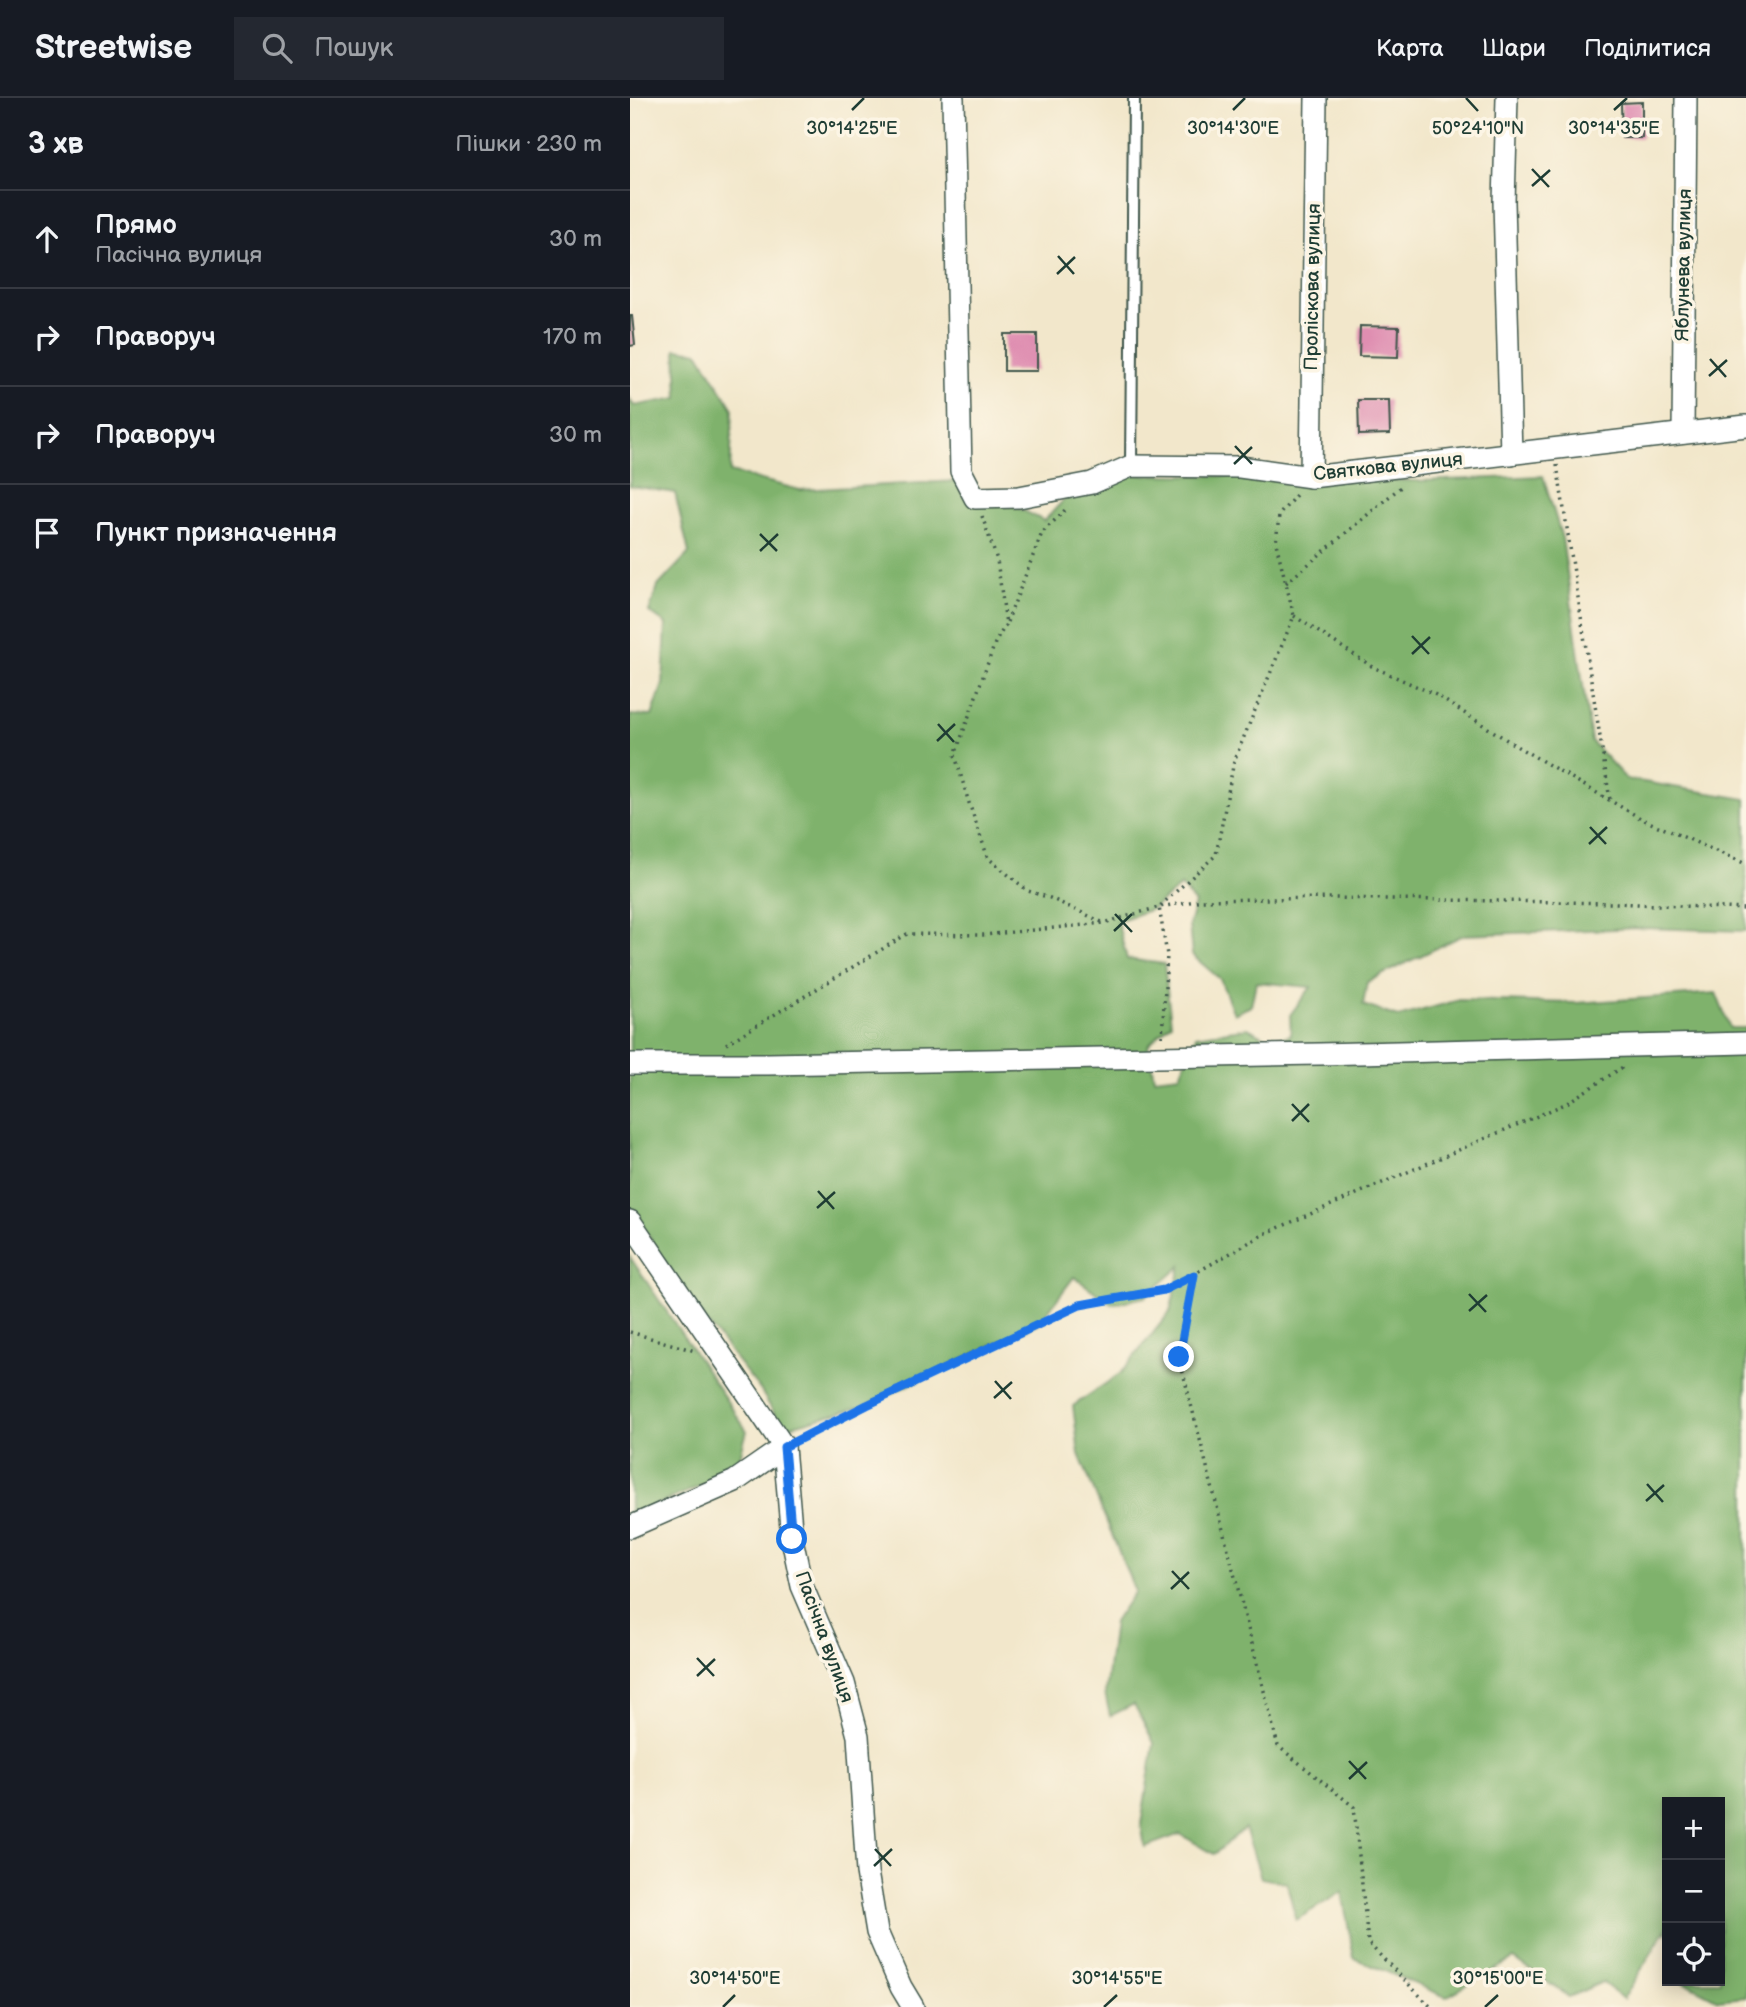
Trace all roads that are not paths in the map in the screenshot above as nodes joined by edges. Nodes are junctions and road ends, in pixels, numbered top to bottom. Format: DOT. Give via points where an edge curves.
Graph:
graph roads {
  1 [pos="953,98"];
  2 [pos="1134,98"];
  3 [pos="1316,98"];
  4 [pos="1507,98"];
  5 [pos="1686,98"];
  6 [pos="1746,426"];
  7 [pos="1683,432"];
  8 [pos="1511,454"];
  9 [pos="1131,466"];
  10 [pos="1311,477"];
  11 [pos="1746,1043"];
  12 [pos="630,1064"];
  13 [pos="630,1221"];
  14 [pos="784,1447"];
  15 [pos="630,1527"];
  16 [pos="912,2007"];
  1 -- 9 [label="street, Святкова вулиця" via="961,471 975,498 1019,497 1092,483"];
  2 -- 9 [label="lane"];
  3 -- 10 [label="street, Проліскова вулиця"];
  4 -- 8 [label="street" via="1504,202"];
  5 -- 7 [label="street, Яблунева вулиця"];
  6 -- 7 [label="street, Святкова вулиця"];
  7 -- 8 [label="street, Святкова вулиця"];
  8 -- 10 [label="street, Святкова вулиця"];
  9 -- 10 [label="street, Святкова вулиця" via="1240,467"];
  11 -- 12 [label="street"];
  13 -- 14 [label="street, Пасічна вулиця"];
  14 -- 15 [label="street" via="735,1480"];
  14 -- 16 [label="street, Пасічна вулиця" via="792,1539 802,1586 844,1683 858,1736 867,1872 877,1932"];
}
